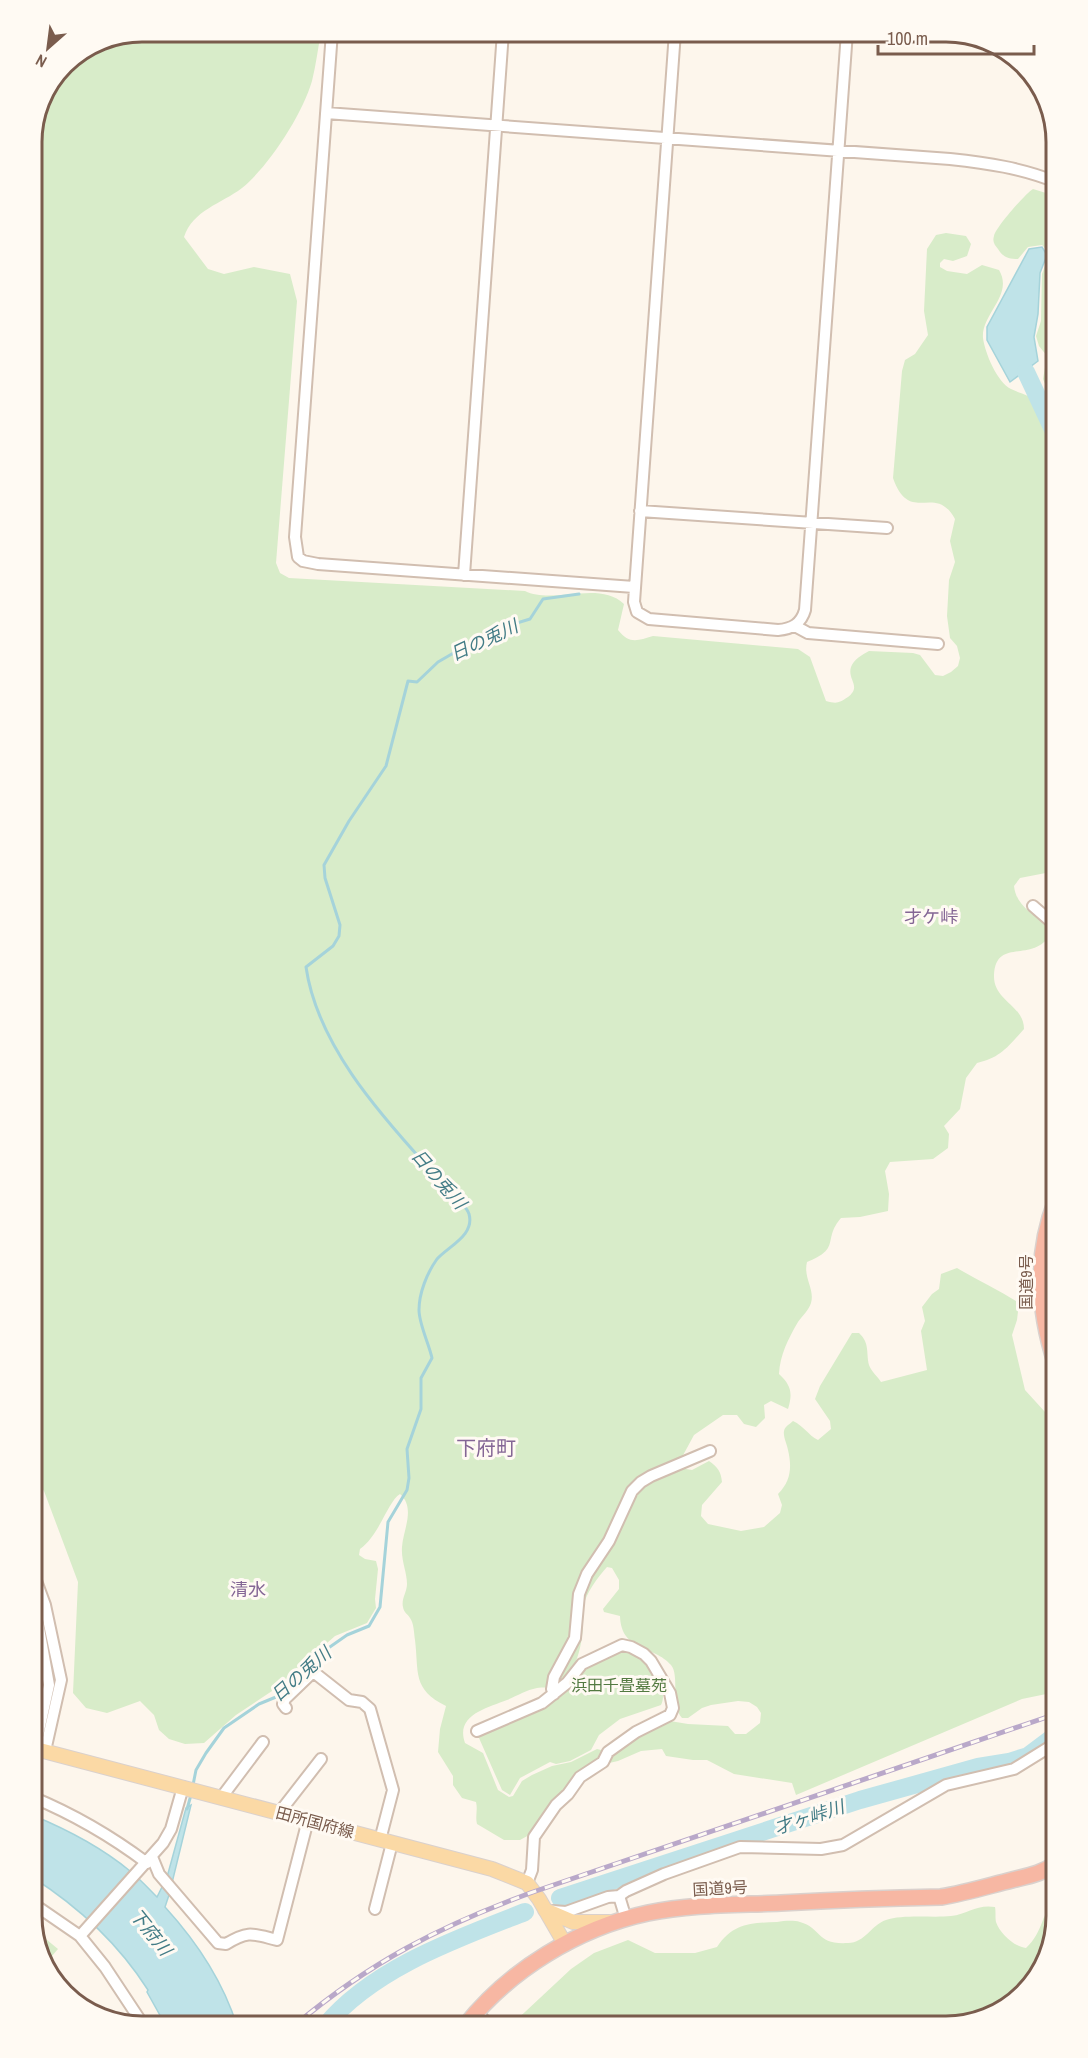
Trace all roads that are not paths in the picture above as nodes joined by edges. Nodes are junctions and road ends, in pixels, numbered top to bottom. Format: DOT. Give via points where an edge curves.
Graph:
graph roads {
  1 [pos="331,42"];
  2 [pos="502,42"];
  3 [pos="674,42"];
  4 [pos="846,42"];
  5 [pos="326,113"];
  6 [pos="496,125"];
  7 [pos="667,138"];
  8 [pos="838,151"];
  9 [pos="1046,178"];
  10 [pos="640,511"];
  11 [pos="811,523"];
  12 [pos="887,528"];
  13 [pos="464,575"];
  14 [pos="634,587"];
  15 [pos="795,626"];
  16 [pos="938,644"];
  17 [pos="1034,906"];
  18 [pos="1046,917"];
  19 [pos="1046,1238"];
  20 [pos="1046,1326"];
  21 [pos="710,1451"];
  22 [pos="42,1597"];
  23 [pos="42,1645"];
  24 [pos="44,1656"];
  25 [pos="554,1694"];
  26 [pos="42,1708"];
  27 [pos="286,1708"];
  28 [pos="477,1731"];
  29 [pos="42,1735"];
  30 [pos="263,1742"];
  31 [pos="1046,1749"];
  32 [pos="42,1750"];
  33 [pos="321,1759"];
  34 [pos="189,1789"];
  35 [pos="221,1798"];
  36 [pos="42,1801"];
  37 [pos="279,1813"];
  38 [pos="308,1820"];
  39 [pos="386,1841"];
  40 [pos="1046,1859"];
  41 [pos="147,1863"];
  42 [pos="1046,1869"];
  43 [pos="1012,1880"];
  44 [pos="526,1883"];
  45 [pos="619,1896"];
  46 [pos="375,1909"];
  47 [pos="42,1910"];
  48 [pos="545,1910"];
  49 [pos="619,1921"];
  50 [pos="81,1935"];
  51 [pos="565,1944"];
  52 [pos="477,2011"];
  53 [pos="138,2016"];
  54 [pos="473,2016"];
  55 [pos="481,2016"];
  1 -- 5 [label="street"];
  2 -- 6 [label="street"];
  3 -- 7 [label="street"];
  4 -- 8 [label="street"];
  5 -- 6 [label="street"];
  5 -- 13 [label="street" via="296,551 303,561 318,564"];
  6 -- 7 [label="street"];
  6 -- 13 [label="street"];
  7 -- 8 [label="street"];
  7 -- 10 [label="street"];
  8 -- 9 [label="street" via="992,163"];
  8 -- 11 [label="street"];
  10 -- 11 [label="street"];
  10 -- 14 [label="street"];
  11 -- 12 [label="street"];
  11 -- 15 [label="street" via="805,610"];
  13 -- 14 [label="street"];
  14 -- 15 [label="street" via="635,608 649,620 778,630"];
  15 -- 16 [label="street" via="808,633"];
  17 -- 18 [label="street"];
  19 -- 20 [label="highway, 国道9号" via="1041,1290"];
  21 -- 25 [label="street" via="651,1476 632,1491 579,1594 575,1638 554,1677"];
  22 -- 29 [label="street" via="61,1680"];
  23 -- 24 [label="street"];
  24 -- 26 [label="street" via="49,1685"];
  25 -- 28 [label="street"];
  25 -- 44 [label="street" via="582,1664 622,1645 651,1661 670,1693 673,1708 670,1715 642,1728 608,1752 603,1762 580,1778 556,1805 534,1837 532,1870"];
  27 -- 39 [label="street" via="285,1699 311,1674 316,1674 349,1700 362,1702 370,1709 393,1790"];
  30 -- 35 [label="street"];
  31 -- 45 [label="street" via="1014,1769 946,1785 843,1845 821,1849 740,1847 664,1874"];
  32 -- 34 [label="main road, 田所国府線"];
  33 -- 37 [label="street"];
  34 -- 35 [label="main road, 田所国府線"];
  34 -- 41 [label="street" via="164,1843"];
  35 -- 37 [label="main road, 田所国府線"];
  36 -- 41 [label="street" via="100,1830"];
  37 -- 38 [label="main road, 田所国府線"];
  38 -- 39 [label="main road, 田所国府線"];
  38 -- 41 [label="street" via="277,1940 246,1934 226,1944 218,1943"];
  39 -- 44 [label="main road, 田所国府線" via="492,1869"];
  39 -- 46 [label="street"];
  40 -- 43 [label="highway, 国道9号"];
  41 -- 50 [label="street"];
  42 -- 43 [label="highway, 国道9号"];
  43 -- 49 [label="highway, 国道9号" via="941,1897 691,1907"];
  44 -- 48 [label="main road"];
  45 -- 48 [label="street" via="566,1912"];
  45 -- 49 [label="street"];
  47 -- 50 [label="street"];
  48 -- 49 [label="main road" via="573,1922"];
  48 -- 51 [label="main road"];
  49 -- 51 [label="highway, 国道9号"];
  50 -- 53 [label="street"];
  51 -- 52 [label="highway, 国道9号" via="511,1979"];
  52 -- 54 [label="highway, 国道9号"];
  52 -- 55 [label="street"];
}
